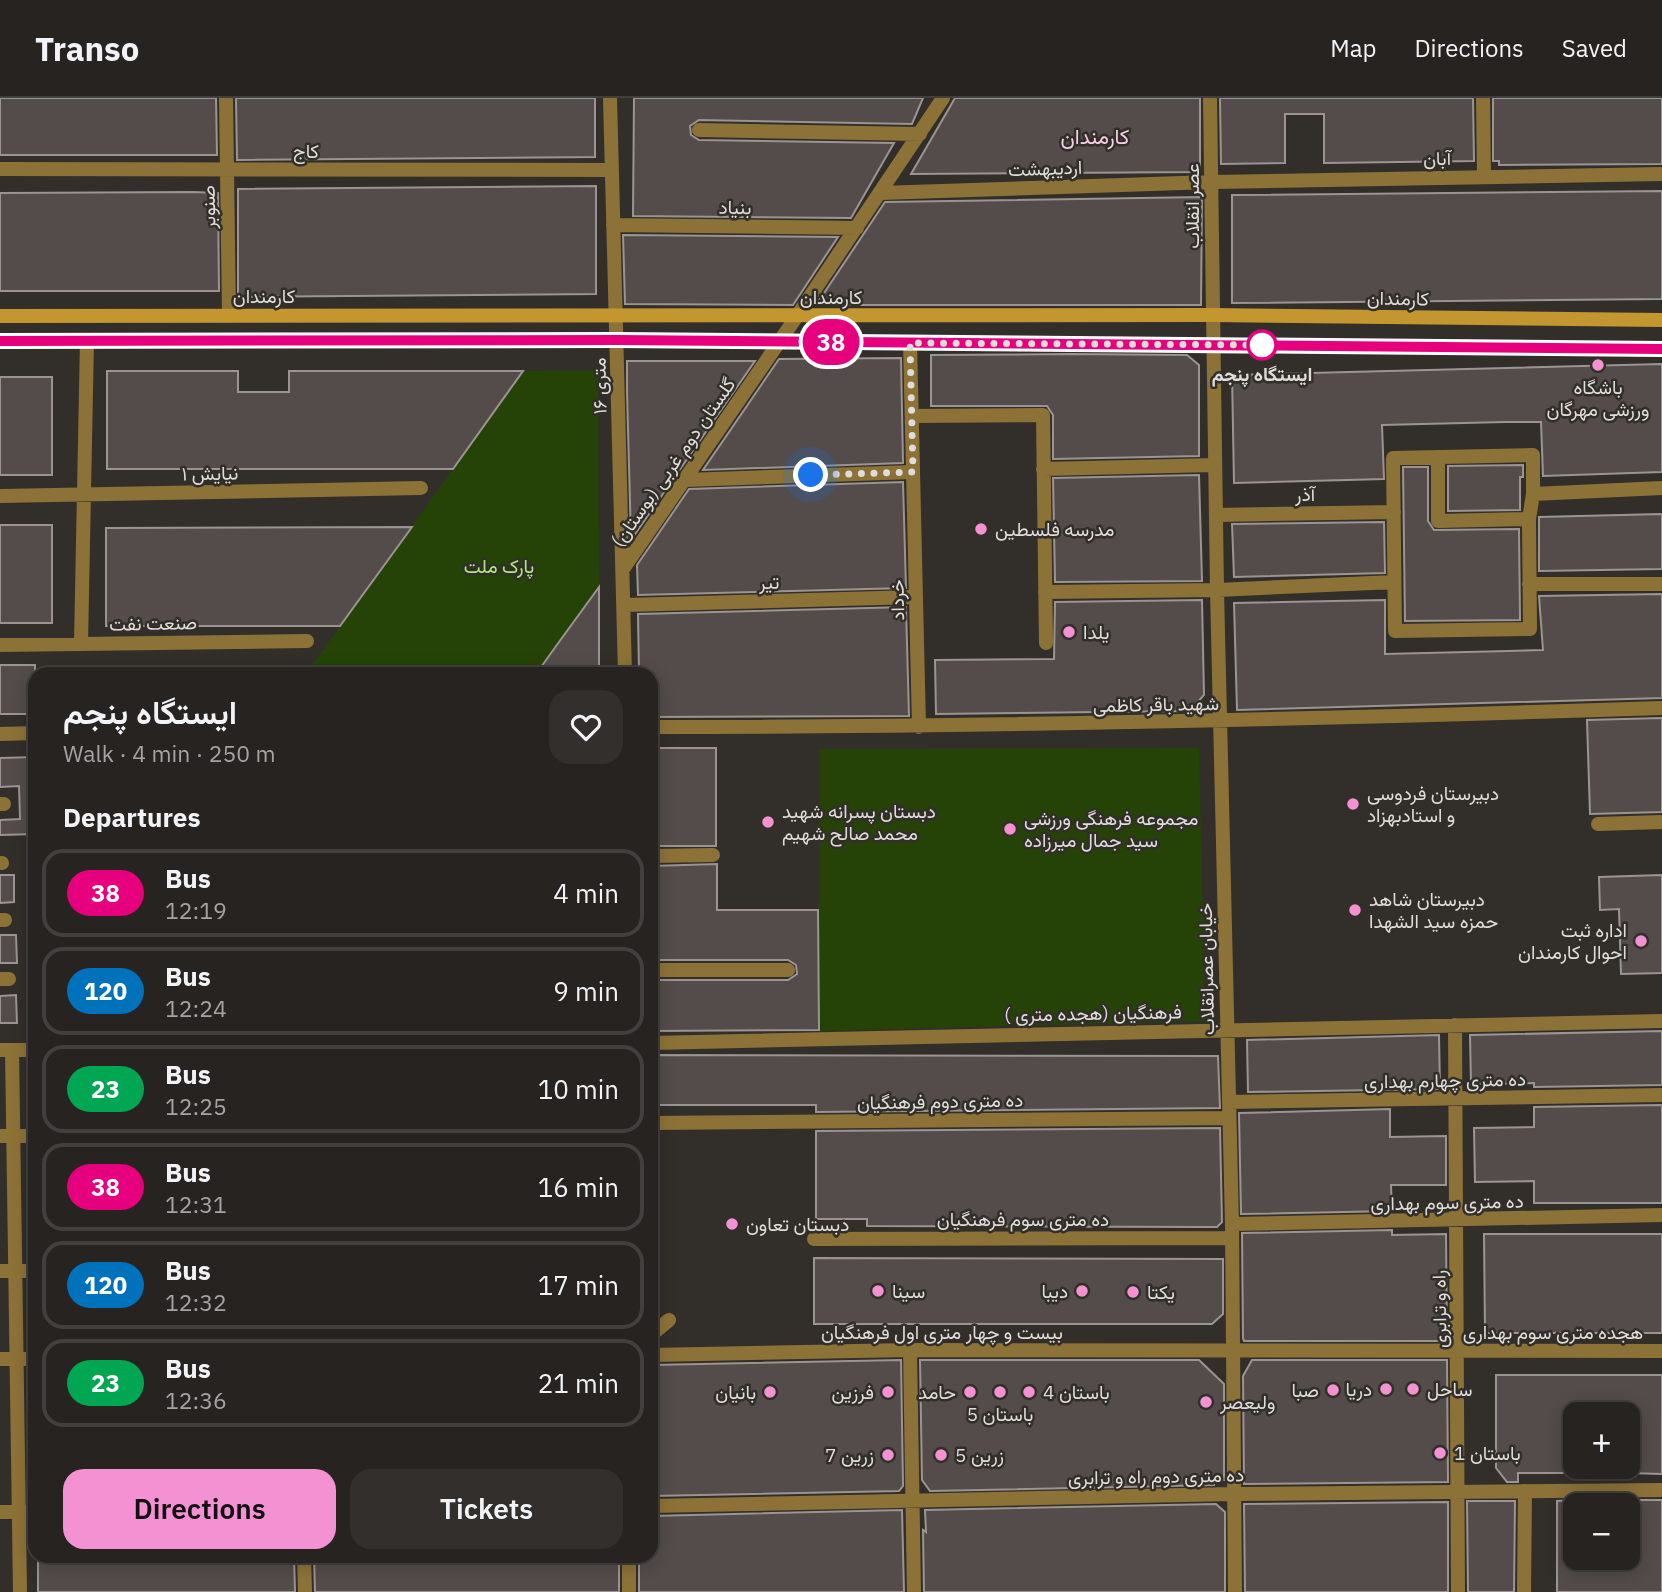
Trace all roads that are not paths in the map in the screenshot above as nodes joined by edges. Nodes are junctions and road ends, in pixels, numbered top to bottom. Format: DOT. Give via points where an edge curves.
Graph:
graph roads {
  1 [pos="226,98"];
  2 [pos="610,98"];
  3 [pos="943,98"];
  4 [pos="1210,98"];
  5 [pos="1483,98"];
  6 [pos="699,130"];
  7 [pos="920,134"];
  8 [pos="0,169"];
  9 [pos="227,170"];
  10 [pos="612,170"];
  11 [pos="1662,174"];
  12 [pos="1484,177"];
  13 [pos="1212,182"];
  14 [pos="880,193"];
  15 [pos="613,225"];
  16 [pos="857,228"];
  17 [pos="86,314"];
  18 [pos="229,315"];
  19 [pos="1212,315"];
  20 [pos="0,316"];
  21 [pos="616,316"];
  22 [pos="797,316"];
  23 [pos="1662,320"];
  24 [pos="87,340"];
  25 [pos="617,340"];
  26 [pos="0,341"];
  27 [pos="780,342"];
  28 [pos="910,343"];
  29 [pos="1214,345"];
  30 [pos="1662,349"];
  31 [pos="912,416"];
  32 [pos="1438,457"];
  33 [pos="1215,465"];
  34 [pos="1043,469"];
  35 [pos="913,472"];
  36 [pos="685,480"];
  37 [pos="421,488"];
  38 [pos="1662,488"];
  39 [pos="84,494"];
  40 [pos="1533,494"];
  41 [pos="0,496"];
  42 [pos="1394,512"];
  43 [pos="1216,515"];
  44 [pos="1528,519"];
  45 [pos="623,569"];
  46 [pos="1394,582"];
  47 [pos="1528,584"];
  48 [pos="1662,584"];
  49 [pos="1217,590"];
  50 [pos="1045,592"];
  51 [pos="916,597"];
  52 [pos="624,605"];
  53 [pos="307,641"];
  54 [pos="1046,643"];
  55 [pos="81,644"];
  56 [pos="0,645"];
  57 [pos="625,667"];
  58 [pos="1662,708"];
  59 [pos="1220,722"];
  60 [pos="658,727"];
  61 [pos="919,727"];
  62 [pos="28,733"];
  63 [pos="0,734"];
  64 [pos="1662,822"];
  65 [pos="1598,824"];
  66 [pos="713,855"];
  67 [pos="658,856"];
  68 [pos="658,970"];
  69 [pos="788,970"];
  70 [pos="1662,1021"];
  71 [pos="1454,1025"];
  72 [pos="1227,1029"];
  73 [pos="658,1043"];
  74 [pos="6,1050"];
  75 [pos="28,1050"];
  76 [pos="1662,1095"];
  77 [pos="1455,1099"];
  78 [pos="1229,1102"];
  79 [pos="1229,1118"];
  80 [pos="658,1123"];
  81 [pos="7,1136"];
  82 [pos="28,1136"];
  83 [pos="1662,1215"];
  84 [pos="1457,1222"];
  85 [pos="1232,1231"];
  86 [pos="814,1239"];
  87 [pos="0,1270"];
  88 [pos="17,1271"];
  89 [pos="28,1271"];
  90 [pos="669,1320"];
  91 [pos="658,1329"];
  92 [pos="910,1350"];
  93 [pos="1662,1351"];
  94 [pos="1234,1352"];
  95 [pos="1458,1352"];
  96 [pos="658,1355"];
  97 [pos="0,1359"];
  98 [pos="19,1359"];
  99 [pos="28,1359"];
  100 [pos="1662,1490"];
  101 [pos="1525,1491"];
  102 [pos="1458,1492"];
  103 [pos="1234,1494"];
  104 [pos="912,1499"];
  105 [pos="658,1506"];
  106 [pos="0,1512"];
  107 [pos="19,1512"];
  108 [pos="28,1512"];
  109 [pos="304,1563"];
  110 [pos="629,1563"];
  111 [pos="20,1592"];
  112 [pos="306,1592"];
  113 [pos="629,1592"];
  114 [pos="914,1592"];
  115 [pos="1235,1592"];
  116 [pos="1458,1592"];
  117 [pos="1524,1592"];
  1 -- 9 [label="street, صنوبر"];
  2 -- 10 [label="street, ۱۶ متری"];
  3 -- 7 [label="street, گلستان دوم غربی (بوستان)"];
  4 -- 13 [label="street, عصر انقلاب"];
  5 -- 12 [label="street"];
  6 -- 7 [label="street"];
  7 -- 14 [label="street, گلستان دوم غربی (بوستان)"];
  8 -- 9 [label="street, کاج"];
  9 -- 10 [label="street, کاج"];
  9 -- 18 [label="street, صنوبر"];
  10 -- 15 [label="street, ۱۶ متری"];
  11 -- 12 [label="street, آبان"];
  12 -- 13 [label="street, آبان"];
  13 -- 14 [label="street, اردیبهشت"];
  13 -- 19 [label="street, عصر انقلاب"];
  14 -- 16 [label="street, گلستان دوم غربی (بوستان)"];
  15 -- 16 [label="street, بنیاد"];
  15 -- 21 [label="street, ۱۶ متری"];
  16 -- 22 [label="street, گلستان دوم غربی (بوستان)"];
  17 -- 18 [label="main road, کارمندان"];
  17 -- 20 [label="main road, کارمندان"];
  17 -- 24 [label="main road"];
  18 -- 21 [label="main road, کارمندان"];
  19 -- 22 [label="main road, کارمندان"];
  19 -- 23 [label="main road, کارمندان"];
  19 -- 29 [label="street, عصر انقلاب"];
  21 -- 22 [label="main road, کارمندان"];
  21 -- 25 [label="street, ۱۶ متری"];
  22 -- 27 [label="street, گلستان دوم غربی (بوستان)"];
  24 -- 25 [label="main road"];
  24 -- 26 [label="main road"];
  24 -- 39 [label="street"];
  25 -- 27 [label="main road"];
  25 -- 45 [label="street, ۱۶ متری"];
  27 -- 28 [label="main road"];
  27 -- 36 [label="street, گلستان دوم غربی (بوستان)"];
  28 -- 29 [label="main road"];
  28 -- 31 [label="street, خرداد"];
  29 -- 30 [label="main road"];
  29 -- 33 [label="street, خیابان عصرانقلاب"];
  31 -- 34 [label="street" via="1043,415"];
  31 -- 35 [label="street, خرداد"];
  32 -- 40 [label="street" via="1533,456"];
  32 -- 42 [label="street" via="1393,458"];
  32 -- 44 [label="street" via="1438,521"];
  33 -- 34 [label="street"];
  33 -- 43 [label="street, خیابان عصرانقلاب"];
  34 -- 50 [label="street"];
  35 -- 36 [label="street"];
  35 -- 51 [label="street, خرداد"];
  36 -- 45 [label="street, گلستان دوم غربی (بوستان)"];
  37 -- 39 [label="street, نیایش ۱"];
  38 -- 40 [label="street"];
  39 -- 41 [label="street, نیایش ۱"];
  39 -- 55 [label="street"];
  40 -- 44 [label="street"];
  42 -- 43 [label="street, آذر"];
  42 -- 46 [label="street"];
  43 -- 49 [label="street, خیابان عصرانقلاب"];
  44 -- 47 [label="street"];
  45 -- 52 [label="street, ۱۶ متری"];
  46 -- 47 [label="street" via="1395,631 1530,629"];
  46 -- 49 [label="street"];
  47 -- 48 [label="street"];
  49 -- 50 [label="street"];
  49 -- 59 [label="street, خیابان عصرانقلاب"];
  50 -- 54 [label="street"];
  51 -- 52 [label="street, تیر"];
  51 -- 61 [label="street, خرداد"];
  52 -- 57 [label="street, ۱۶ متری"];
  53 -- 55 [label="street, صنعت نفت"];
  55 -- 56 [label="street, صنعت نفت"];
  58 -- 59 [label="street, شهید باقر کاظمی"];
  59 -- 61 [label="street, شهید باقر کاظمی"];
  59 -- 72 [label="street, خیابان عصرانقلاب"];
  60 -- 61 [label="street, شهید باقر کاظمی"];
  62 -- 63 [label="street"];
  64 -- 65 [label="street"];
  66 -- 67 [label="street"];
  68 -- 69 [label="street"];
  70 -- 71 [label="street, فرهنگیان (هجده متری )"];
  71 -- 72 [label="street, فرهنگیان (هجده متری )"];
  71 -- 77 [label="street, راه و ترابری"];
  72 -- 73 [label="street, فرهنگیان (هجده متری )"];
  72 -- 78 [label="street, خیابان عصرانقلاب"];
  74 -- 75 [label="street"];
  74 -- 81 [label="street"];
  76 -- 77 [label="street, ده متری چهارم بهداری"];
  77 -- 78 [label="street, ده متری چهارم بهداری"];
  77 -- 84 [label="street, راه و ترابری"];
  78 -- 79 [label="street, خیابان عصرانقلاب"];
  79 -- 80 [label="street, ده متری دوم فرهنگیان"];
  79 -- 85 [label="street, خیابان عصرانقلاب"];
  81 -- 82 [label="street"];
  81 -- 88 [label="street"];
  83 -- 84 [label="street, ده متری سوم بهداری"];
  84 -- 85 [label="street, ده متری سوم بهداری"];
  84 -- 95 [label="street, راه و ترابری"];
  85 -- 86 [label="street, ده متری سوم فرهنگیان"];
  85 -- 94 [label="street, خیابان عصرانقلاب"];
  87 -- 88 [label="street"];
  88 -- 89 [label="street"];
  88 -- 98 [label="street"];
  90 -- 91 [label="street"];
  92 -- 94 [label="street, بیست و چهار متری اول فرهنگیان"];
  92 -- 96 [label="street, بیست و چهار متری اول فرهنگیان"];
  92 -- 104 [label="street"];
  93 -- 95 [label="street, هجده متری سوم بهداری"];
  94 -- 95 [label="street, هجده متری سوم بهداری"];
  94 -- 103 [label="street, خیابان عصرانقلاب"];
  95 -- 102 [label="street, راه و ترابری"];
  97 -- 98 [label="street"];
  98 -- 99 [label="street"];
  98 -- 107 [label="street"];
  100 -- 101 [label="street, ده متری دوم راه و ترابری"];
  101 -- 102 [label="street, ده متری دوم راه و ترابری"];
  101 -- 117 [label="street"];
  102 -- 103 [label="street, ده متری دوم راه و ترابری"];
  102 -- 116 [label="street, راه و ترابری"];
  103 -- 104 [label="street, ده متری دوم راه و ترابری"];
  103 -- 115 [label="street, خیابان عصرانقلاب"];
  104 -- 105 [label="street, ده متری دوم راه و ترابری"];
  104 -- 114 [label="street"];
  106 -- 107 [label="street"];
  107 -- 108 [label="street"];
  107 -- 111 [label="street"];
  109 -- 112 [label="street"];
  110 -- 113 [label="street"];
}
